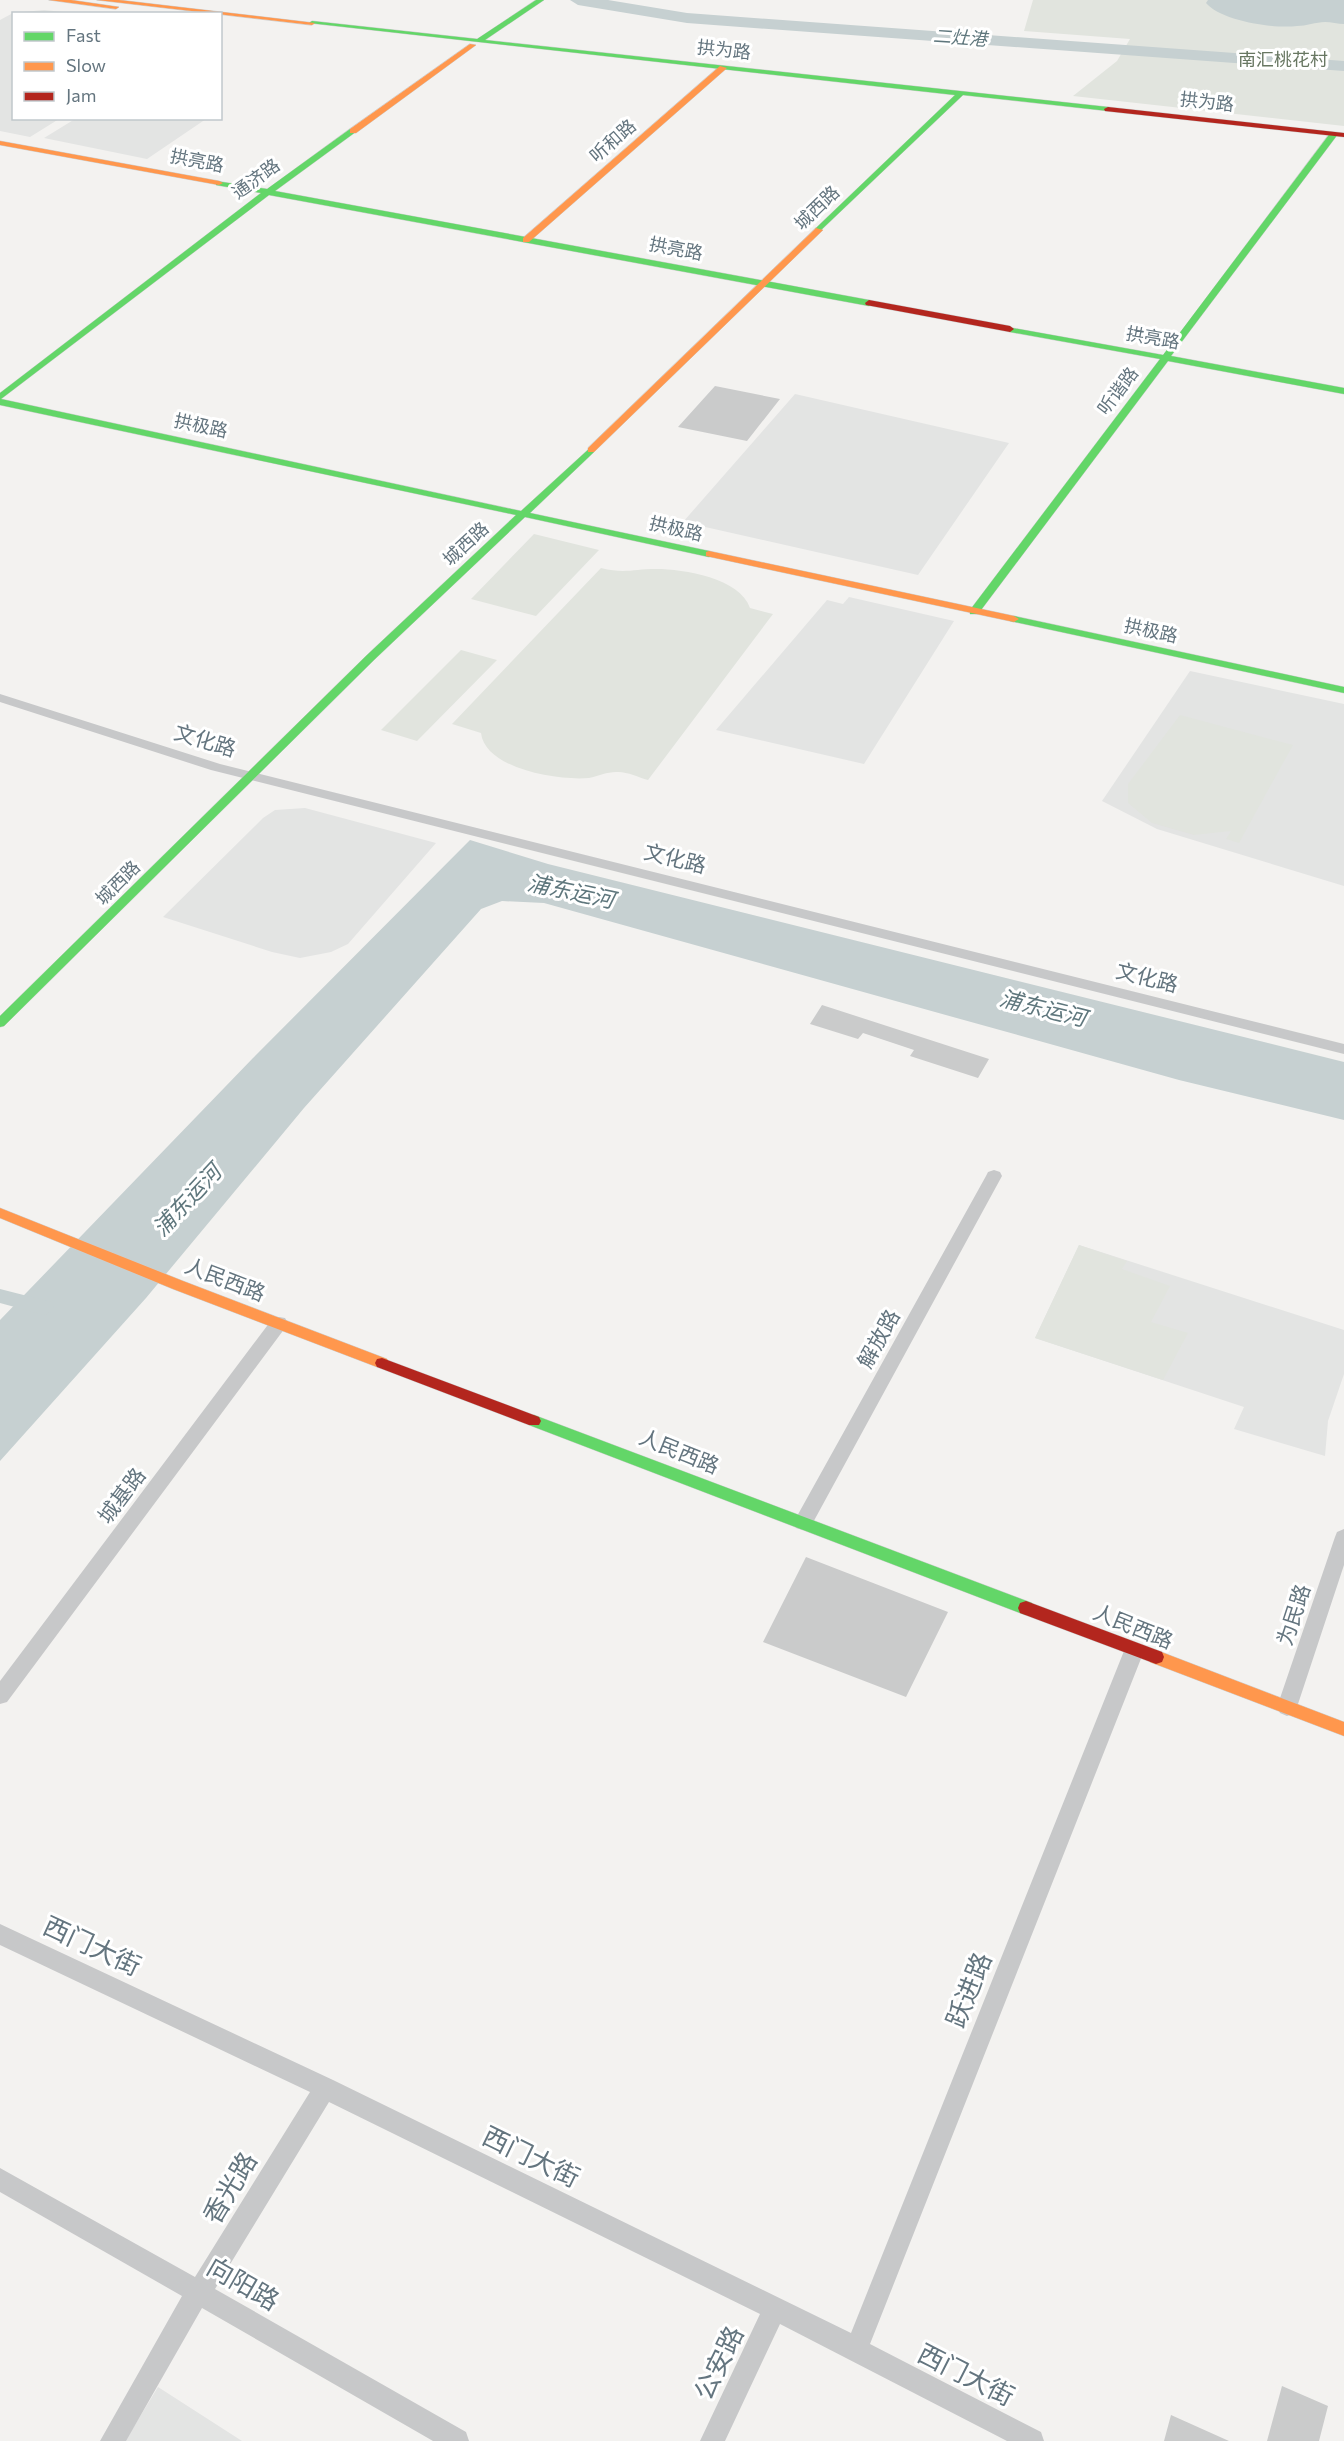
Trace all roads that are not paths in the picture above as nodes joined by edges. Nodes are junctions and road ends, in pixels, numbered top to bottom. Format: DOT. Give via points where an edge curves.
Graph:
graph roads {
  1 [pos="52,0"];
  2 [pos="100,0"];
  3 [pos="538,2"];
  4 [pos="159,12"];
  5 [pos="205,12"];
  6 [pos="222,14"];
  7 [pos="222,18"];
  8 [pos="476,43"];
  9 [pos="721,70"];
  10 [pos="958,96"];
  11 [pos="1338,137"];
  12 [pos="0,143"];
  13 [pos="268,192"];
  14 [pos="526,240"];
  15 [pos="764,285"];
  16 [pos="1165,358"];
  17 [pos="1344,391"];
  18 [pos="1,397"];
  19 [pos="529,511"];
  20 [pos="978,607"];
  21 [pos="1344,680"];
  22 [pos="1344,690"];
  23 [pos="0,698"];
  24 [pos="252,776"];
  25 [pos="0,1023"];
  26 [pos="1344,1049"];
  27 [pos="994,1176"];
  28 [pos="0,1213"];
  29 [pos="279,1323"];
  30 [pos="803,1523"];
  31 [pos="1344,1537"];
  32 [pos="1134,1651"];
  33 [pos="0,1696"];
  34 [pos="1287,1707"];
  35 [pos="1344,1729"];
  36 [pos="0,1934"];
  37 [pos="325,2088"];
  38 [pos="0,2179"];
  39 [pos="199,2291"];
  40 [pos="775,2309"];
  41 [pos="856,2350"];
  42 [pos="112,2441"];
  43 [pos="457,2441"];
  44 [pos="712,2441"];
  45 [pos="1032,2441"];
  1 -- 4 [label="street"];
  2 -- 5 [label="street, 拱为路"];
  3 -- 8 [label="street, 通济路"];
  6 -- 8 [label="street, 拱为路"];
  7 -- 8 [label="street, 拱为路"];
  8 -- 9 [label="street, 拱为路"];
  8 -- 13 [label="street, 通济路"];
  9 -- 10 [label="street, 拱为路"];
  9 -- 14 [label="street, 听和路"];
  10 -- 11 [label="street, 拱为路"];
  10 -- 15 [label="street, 城西路"];
  11 -- 16 [label="street, 听谐路"];
  12 -- 13 [label="street, 拱亮路"];
  13 -- 14 [label="street, 拱亮路"];
  13 -- 18 [label="street, 通济路"];
  14 -- 15 [label="street, 拱亮路"];
  15 -- 16 [label="street, 拱亮路"];
  15 -- 19 [label="street, 城西路"];
  16 -- 17 [label="street, 拱亮路"];
  16 -- 20 [label="street, 听谐路"];
  18 -- 19 [label="street, 拱极路"];
  19 -- 20 [label="street, 拱极路"];
  19 -- 24 [label="street, 城西路" via="371,657"];
  20 -- 21 [label="street, 拱极路"];
  20 -- 22 [label="street, 拱极路"];
  23 -- 24 [label="street, 文化路"];
  24 -- 25 [label="street, 城西路"];
  24 -- 26 [label="street, 文化路"];
  27 -- 30 [label="street, 解放路"];
  28 -- 29 [label="street, 人民西路"];
  29 -- 30 [label="street, 人民西路"];
  29 -- 33 [label="street, 城基路"];
  30 -- 32 [label="street, 人民西路"];
  31 -- 34 [label="street, 为民路"];
  32 -- 34 [label="street, 人民西路"];
  32 -- 41 [label="street, 跃进路"];
  34 -- 35 [label="street, 人民西路"];
  36 -- 37 [label="street, 西门大街"];
  37 -- 39 [label="street, 香光路"];
  37 -- 40 [label="street, 西门大街"];
  38 -- 39 [label="street, 向阳路"];
  39 -- 42 [label="street, 香光路"];
  39 -- 43 [label="street, 向阳路"];
  40 -- 41 [label="street, 西门大街"];
  40 -- 44 [label="street, 公安路"];
  41 -- 45 [label="street, 西门大街"];
}
